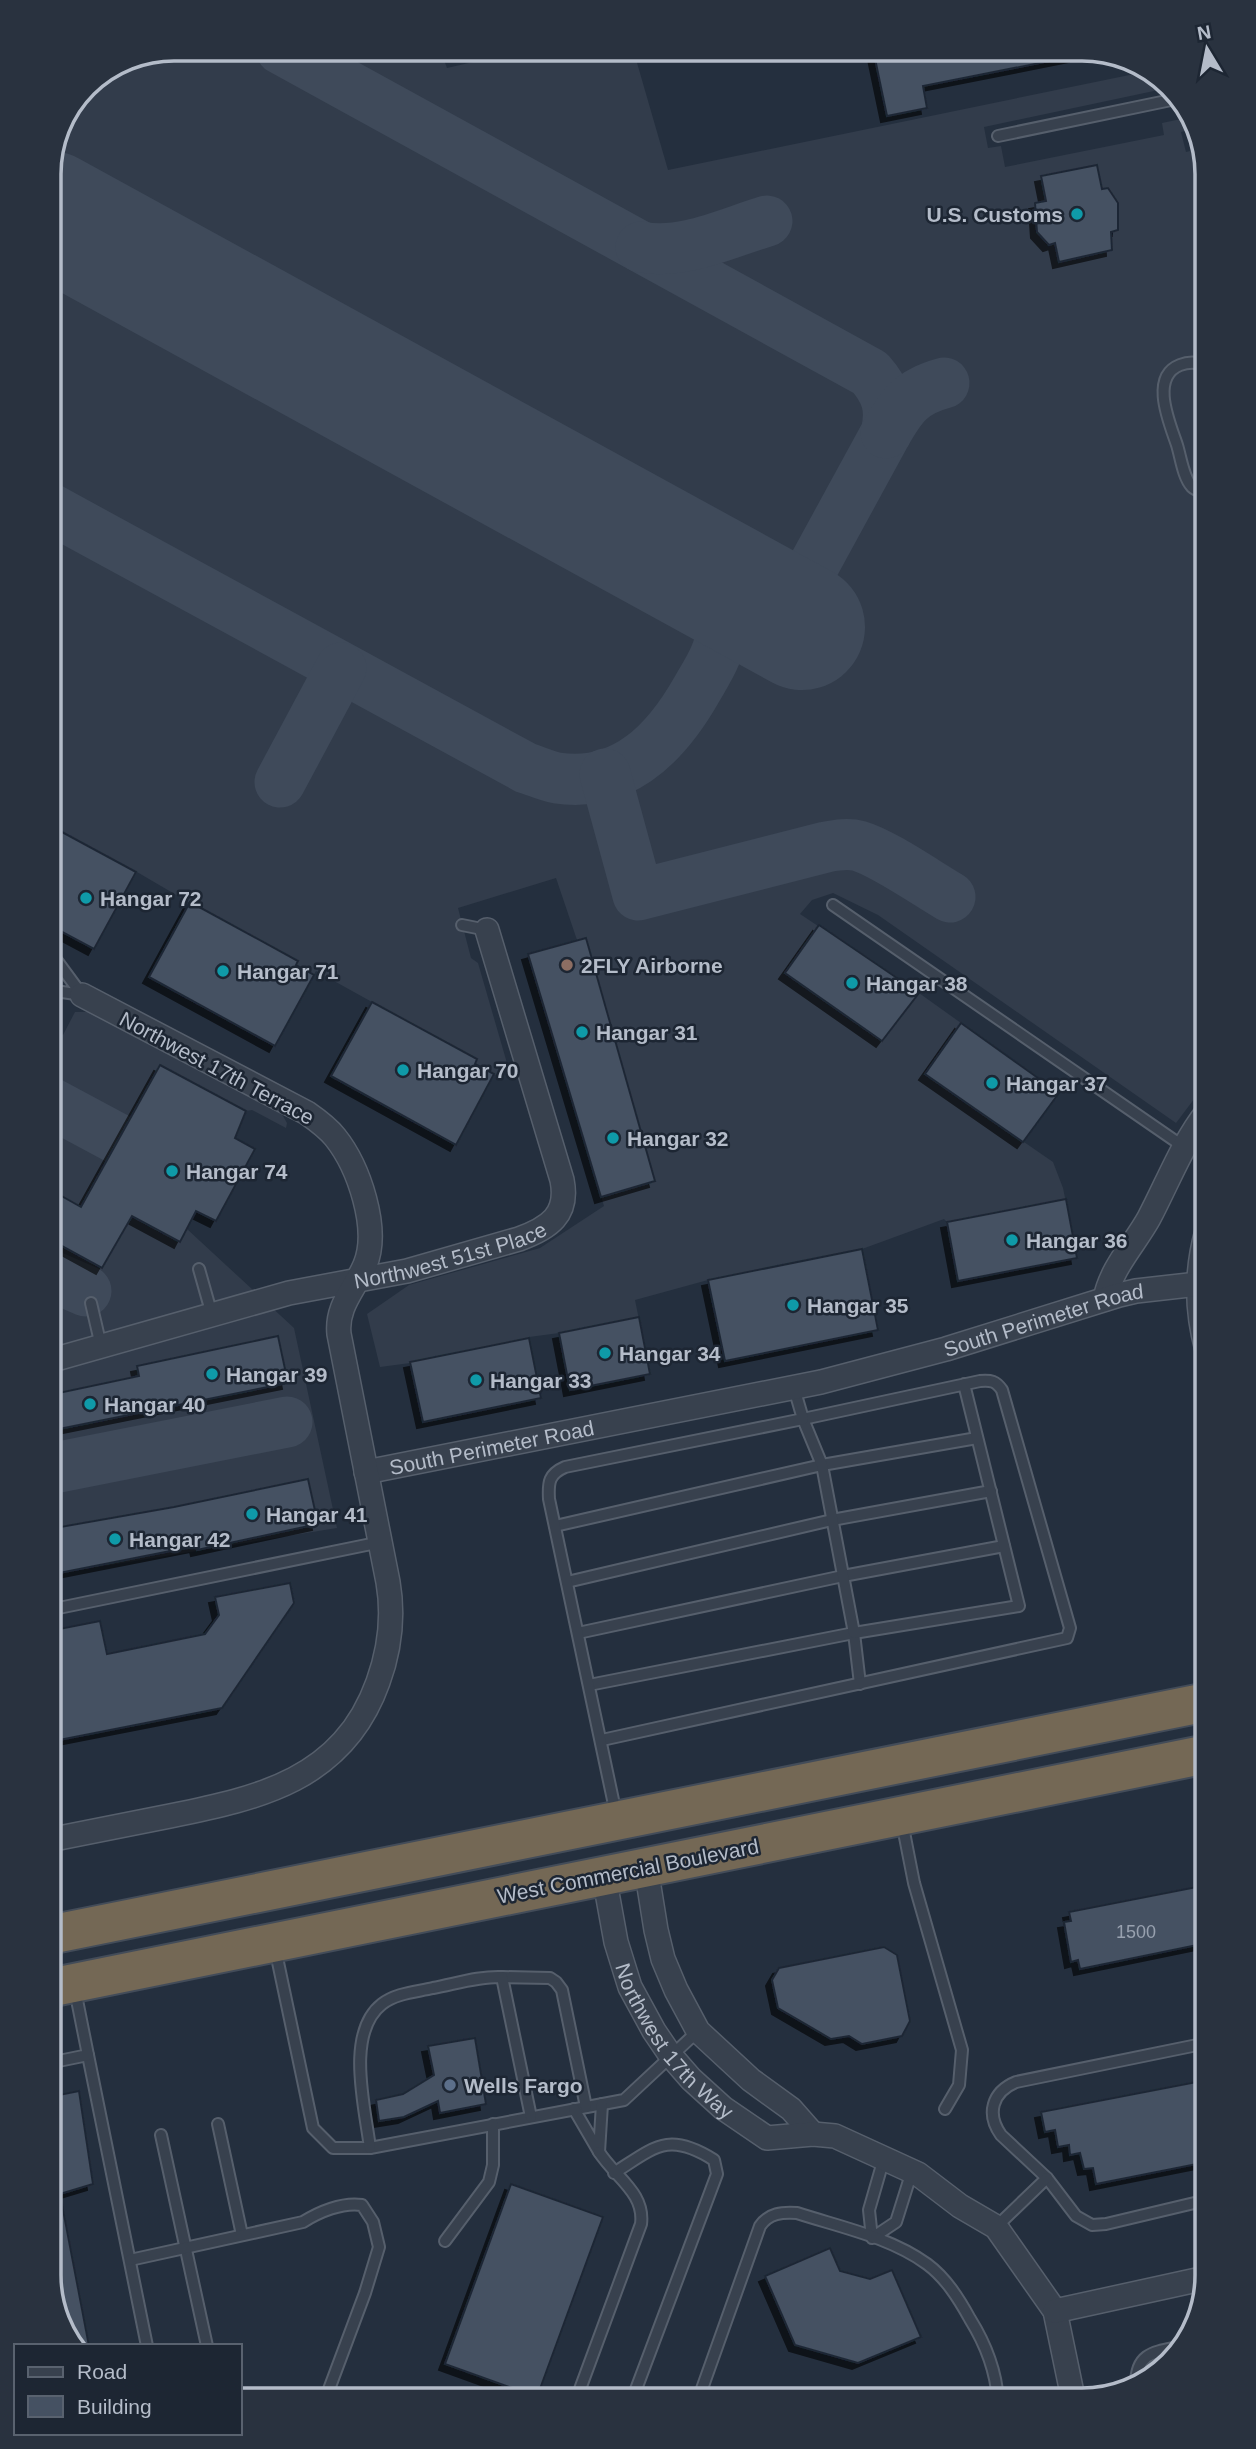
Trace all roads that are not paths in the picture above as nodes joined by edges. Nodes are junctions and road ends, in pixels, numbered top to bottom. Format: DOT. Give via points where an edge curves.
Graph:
graph roads {
  1 [pos="1167,101"];
  2 [pos="998,136"];
  3 [pos="1195,363"];
  4 [pos="1195,489"];
  5 [pos="833,905"];
  6 [pos="462,925"];
  7 [pos="487,930"];
  8 [pos="61,966"];
  9 [pos="61,992"];
  10 [pos="82,995"];
  11 [pos="1195,1130"];
  12 [pos="1184,1147"];
  13 [pos="199,1269"];
  14 [pos="358,1280"];
  15 [pos="1195,1284"];
  16 [pos="1105,1299"];
  17 [pos="91,1303"];
  18 [pos="212,1315"];
  19 [pos="101,1346"];
  20 [pos="61,1358"];
  21 [pos="964,1384"];
  22 [pos="794,1388"];
  23 [pos="803,1419"];
  24 [pos="977,1438"];
  25 [pos="822,1465"];
  26 [pos="366,1472"];
  27 [pos="991,1492"];
  28 [pos="832,1520"];
  29 [pos="555,1526"];
  30 [pos="381,1542"];
  31 [pos="1004,1546"];
  32 [pos="843,1576"];
  33 [pos="567,1582"];
  34 [pos="61,1608"];
  35 [pos="578,1633"];
  36 [pos="854,1633"];
  37 [pos="860,1684"];
  38 [pos="590,1685"];
  39 [pos="1195,1704"];
  40 [pos="602,1740"];
  41 [pos="1195,1756"];
  42 [pos="898,1764"];
  43 [pos="901,1816"];
  44 [pos="617,1821"];
  45 [pos="61,1838"];
  46 [pos="646,1868"];
  47 [pos="342,1875"];
  48 [pos="604,1877"];
  49 [pos="61,1933"];
  50 [pos="274,1942"];
  51 [pos="502,1977"];
  52 [pos="61,1986"];
  53 [pos="698,2031"];
  54 [pos="1195,2045"];
  55 [pos="88,2055"];
  56 [pos="671,2056"];
  57 [pos="61,2061"];
  58 [pos="602,2104"];
  59 [pos="586,2106"];
  60 [pos="574,2109"];
  61 [pos="945,2109"];
  62 [pos="531,2117"];
  63 [pos="218,2124"];
  64 [pos="493,2124"];
  65 [pos="813,2134"];
  66 [pos="161,2135"];
  67 [pos="370,2148"];
  68 [pos="599,2152"];
  69 [pos="884,2158"];
  70 [pos="912,2171"];
  71 [pos="614,2173"];
  72 [pos="1047,2178"];
  73 [pos="1195,2203"];
  74 [pos="996,2227"];
  75 [pos="242,2235"];
  76 [pos="872,2238"];
  77 [pos="445,2241"];
  78 [pos="186,2248"];
  79 [pos="130,2260"];
  80 [pos="1194,2281"];
  81 [pos="1055,2311"];
  82 [pos="148,2344"];
  83 [pos="207,2344"];
  84 [pos="1166,2350"];
  85 [pos="1137,2374"];
  86 [pos="329,2388"];
  87 [pos="580,2388"];
  88 [pos="637,2388"];
  89 [pos="702,2388"];
  90 [pos="995,2388"];
  91 [pos="1071,2388"];
  1 -- 2 [label="lane"];
  3 -- 4 [label="lane" via="1176,366 1164,391 1188,480"];
  5 -- 12 [label="lane"];
  6 -- 7 [label="lane"];
  7 -- 14 [label="street, Northwest 51st Place" via="559,1171 564,1191 561,1208 550,1223 532,1234 407,1271"];
  8 -- 10 [label="lane"];
  9 -- 10 [label="lane"];
  10 -- 14 [label="street, Northwest 17th Terrace" via="295,1106 328,1129 348,1159 368,1212 370,1246"];
  11 -- 12 [label="street"];
  12 -- 16 [label="street" via="1149,1217 1113,1274"];
  13 -- 18 [label="lane"];
  14 -- 18 [label="street, Northwest 51st Place"];
  14 -- 26 [label="street, Northwest 17th Terrace" via="344,1301 338,1328"];
  15 -- 16 [label="street, South Perimeter Road"];
  16 -- 22 [label="street, South Perimeter Road" via="913,1359"];
  17 -- 19 [label="lane"];
  18 -- 19 [label="street, Northwest 51st Place"];
  19 -- 20 [label="street, Northwest 51st Place"];
  21 -- 23 [label="lane"];
  21 -- 24 [label="lane"];
  21 -- 37 [label="lane" via="990,1380 1002,1390 1069,1633 1063,1640"];
  22 -- 23 [label="lane"];
  22 -- 26 [label="street, South Perimeter Road"];
  23 -- 25 [label="lane"];
  23 -- 29 [label="lane" via="555,1471 548,1487"];
  24 -- 25 [label="lane"];
  24 -- 27 [label="lane"];
  25 -- 28 [label="lane"];
  25 -- 29 [label="lane"];
  26 -- 30 [label="street, South Perimeter Road"];
  27 -- 28 [label="lane"];
  27 -- 31 [label="lane"];
  28 -- 32 [label="lane"];
  28 -- 33 [label="lane"];
  29 -- 33 [label="lane"];
  30 -- 34 [label="lane"];
  30 -- 45 [label="street, South Perimeter Road" via="392,1608 382,1671 362,1715 327,1756 296,1779 257,1796"];
  31 -- 32 [label="lane"];
  31 -- 36 [label="lane" via="1019,1606"];
  32 -- 35 [label="lane"];
  32 -- 36 [label="lane"];
  33 -- 35 [label="lane"];
  35 -- 38 [label="lane"];
  36 -- 37 [label="lane"];
  36 -- 38 [label="lane"];
  37 -- 40 [label="lane"];
  38 -- 40 [label="lane"];
  39 -- 42 [label="highway"];
  40 -- 44 [label="lane"];
  41 -- 43 [label="highway, West Commercial Boulevard"];
  42 -- 44 [label="highway"];
  42 -- 48 [label="highway" via="799,1808 659,1839"];
  43 -- 46 [label="highway, West Commercial Boulevard"];
  43 -- 61 [label="lane" via="914,1883 962,2050 959,2085"];
  44 -- 47 [label="highway"];
  44 -- 50 [label="highway" via="587,1848 566,1858 361,1899 324,1913"];
  46 -- 48 [label="highway, West Commercial Boulevard"];
  46 -- 53 [label="street, Northwest 17th Way" via="663,1959"];
  47 -- 49 [label="highway"];
  47 -- 52 [label="highway" via="267,1911 224,1925 107,1949"];
  48 -- 50 [label="highway, West Commercial Boulevard"];
  48 -- 56 [label="street, Northwest 17th Way" via="624,1972"];
  50 -- 52 [label="highway, West Commercial Boulevard"];
  50 -- 67 [label="lane" via="313,2128 333,2148"];
  51 -- 59 [label="lane" via="550,1978 562,1990"];
  51 -- 62 [label="lane"];
  51 -- 67 [label="lane" via="398,1996 369,2017 360,2058"];
  52 -- 55 [label="lane"];
  53 -- 56 [label="lane"];
  53 -- 65 [label="street, Northwest 17th Way" via="791,2109"];
  54 -- 72 [label="lane" via="1016,2082 999,2092 993,2109 995,2127"];
  55 -- 57 [label="lane"];
  55 -- 79 [label="lane"];
  56 -- 58 [label="lane" via="624,2100"];
  56 -- 65 [label="street, Northwest 17th Way" via="723,2108 767,2138"];
  58 -- 59 [label="lane"];
  58 -- 68 [label="lane"];
  59 -- 60 [label="lane"];
  60 -- 62 [label="lane"];
  60 -- 68 [label="lane"];
  62 -- 64 [label="lane"];
  63 -- 75 [label="lane"];
  64 -- 67 [label="lane"];
  64 -- 77 [label="lane" via="492,2173"];
  65 -- 69 [label="street, Northwest 17th Way" via="835,2136"];
  66 -- 78 [label="lane"];
  68 -- 71 [label="lane"];
  69 -- 70 [label="street, Northwest 17th Way"];
  69 -- 76 [label="lane" via="869,2210"];
  70 -- 74 [label="street, Northwest 17th Way"];
  70 -- 76 [label="lane" via="896,2221"];
  71 -- 87 [label="lane" via="637,2196 643,2210 641,2224"];
  71 -- 88 [label="lane" via="654,2148 679,2144 694,2147 713,2160 717,2174"];
  72 -- 73 [label="lane" via="1076,2216 1092,2225"];
  72 -- 74 [label="lane"];
  74 -- 81 [label="street, Northwest 17th Way"];
  75 -- 78 [label="lane"];
  75 -- 86 [label="lane" via="303,2222 354,2203 362,2205 373,2222 379,2247"];
  76 -- 89 [label="lane" via="797,2213 765,2219"];
  76 -- 90 [label="lane" via="928,2265 947,2283 982,2339"];
  78 -- 79 [label="lane"];
  78 -- 83 [label="lane"];
  79 -- 82 [label="lane"];
  80 -- 81 [label="street"];
  81 -- 91 [label="street"];
  84 -- 85 [label="lane" via="1141,2359"];
}
